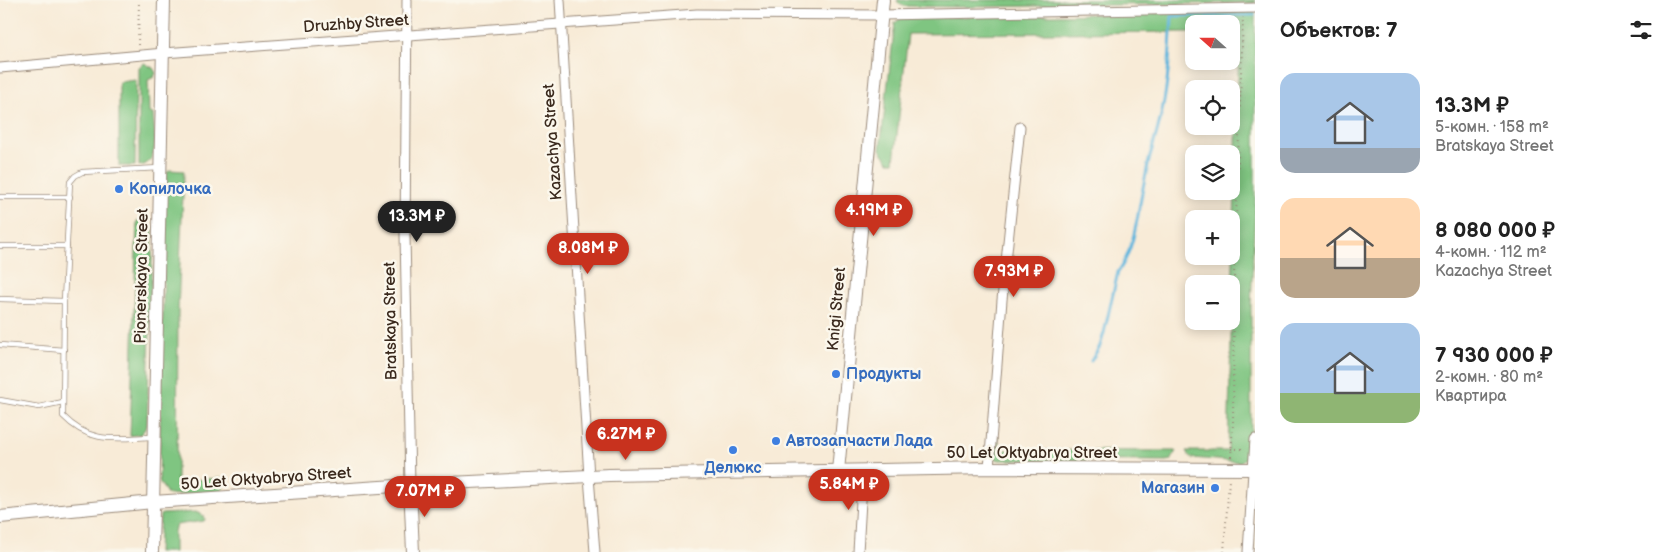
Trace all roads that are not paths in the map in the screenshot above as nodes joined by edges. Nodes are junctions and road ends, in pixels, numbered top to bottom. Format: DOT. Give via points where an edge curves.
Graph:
graph roads {
  1 [pos="164,0"];
  2 [pos="407,0"];
  3 [pos="560,0"];
  4 [pos="883,0"];
  5 [pos="1255,8"];
  6 [pos="882,15"];
  7 [pos="561,24"];
  8 [pos="407,36"];
  9 [pos="164,53"];
  10 [pos="0,68"];
  11 [pos="1020,127"];
  12 [pos="160,168"];
  13 [pos="0,198"];
  14 [pos="70,198"];
  15 [pos="0,246"];
  16 [pos="67,246"];
  17 [pos="0,299"];
  18 [pos="64,301"];
  19 [pos="0,345"];
  20 [pos="64,350"];
  21 [pos="0,400"];
  22 [pos="64,402"];
  23 [pos="154,437"];
  24 [pos="1255,439"];
  25 [pos="1255,449"];
  26 [pos="989,468"];
  27 [pos="1254,469"];
  28 [pos="838,471"];
  29 [pos="589,477"];
  30 [pos="410,486"];
  31 [pos="153,502"];
  32 [pos="0,517"];
  33 [pos="152,552"];
  34 [pos="413,552"];
  35 [pos="595,552"];
  36 [pos="858,552"];
  37 [pos="1248,552"];
  1 -- 9 [label="main road, Pionerskaya Street"];
  2 -- 8 [label="street, Bratskaya Street"];
  3 -- 7 [label="street, Kazachya Street"];
  4 -- 6 [label="main road, Knigi Street"];
  5 -- 6 [label="street, Druzhby Street"];
  6 -- 7 [label="street, Druzhby Street" via="697,14"];
  6 -- 28 [label="main road, Knigi Street"];
  7 -- 8 [label="street, Druzhby Street"];
  7 -- 29 [label="street, Kazachya Street"];
  8 -- 9 [label="street, Druzhby Street"];
  8 -- 30 [label="street, Bratskaya Street" via="405,235"];
  9 -- 10 [label="street, Druzhby Street"];
  9 -- 12 [label="main road, Pionerskaya Street"];
  11 -- 26 [label="street"];
  12 -- 14 [label="lane" via="76,174 70,182"];
  12 -- 23 [label="main road, Pionerskaya Street"];
  13 -- 14 [label="lane"];
  14 -- 16 [label="lane"];
  15 -- 16 [label="lane"];
  16 -- 18 [label="lane"];
  17 -- 18 [label="lane"];
  18 -- 20 [label="lane"];
  19 -- 20 [label="lane"];
  20 -- 22 [label="lane"];
  21 -- 22 [label="lane" via="39,407"];
  22 -- 23 [label="lane" via="64,416 92,436 104,439"];
  23 -- 31 [label="main road, Pionerskaya Street"];
  24 -- 25 [label="street"];
  25 -- 27 [label="street"];
  26 -- 27 [label="main road, 50 Let Oktyabrya Street"];
  26 -- 28 [label="main road, 50 Let Oktyabrya Street"];
  27 -- 37 [label="street"];
  28 -- 29 [label="main road, 50 Let Oktyabrya Street"];
  28 -- 36 [label="street" via="862,484"];
  29 -- 30 [label="main road, 50 Let Oktyabrya Street"];
  29 -- 35 [label="street, Kazachya Street"];
  30 -- 31 [label="main road, 50 Let Oktyabrya Street"];
  30 -- 34 [label="main road, Bratskaya Street"];
  31 -- 32 [label="main road, 50 Let Oktyabrya Street"];
  31 -- 33 [label="main road, Pionerskaya Street"];
}
